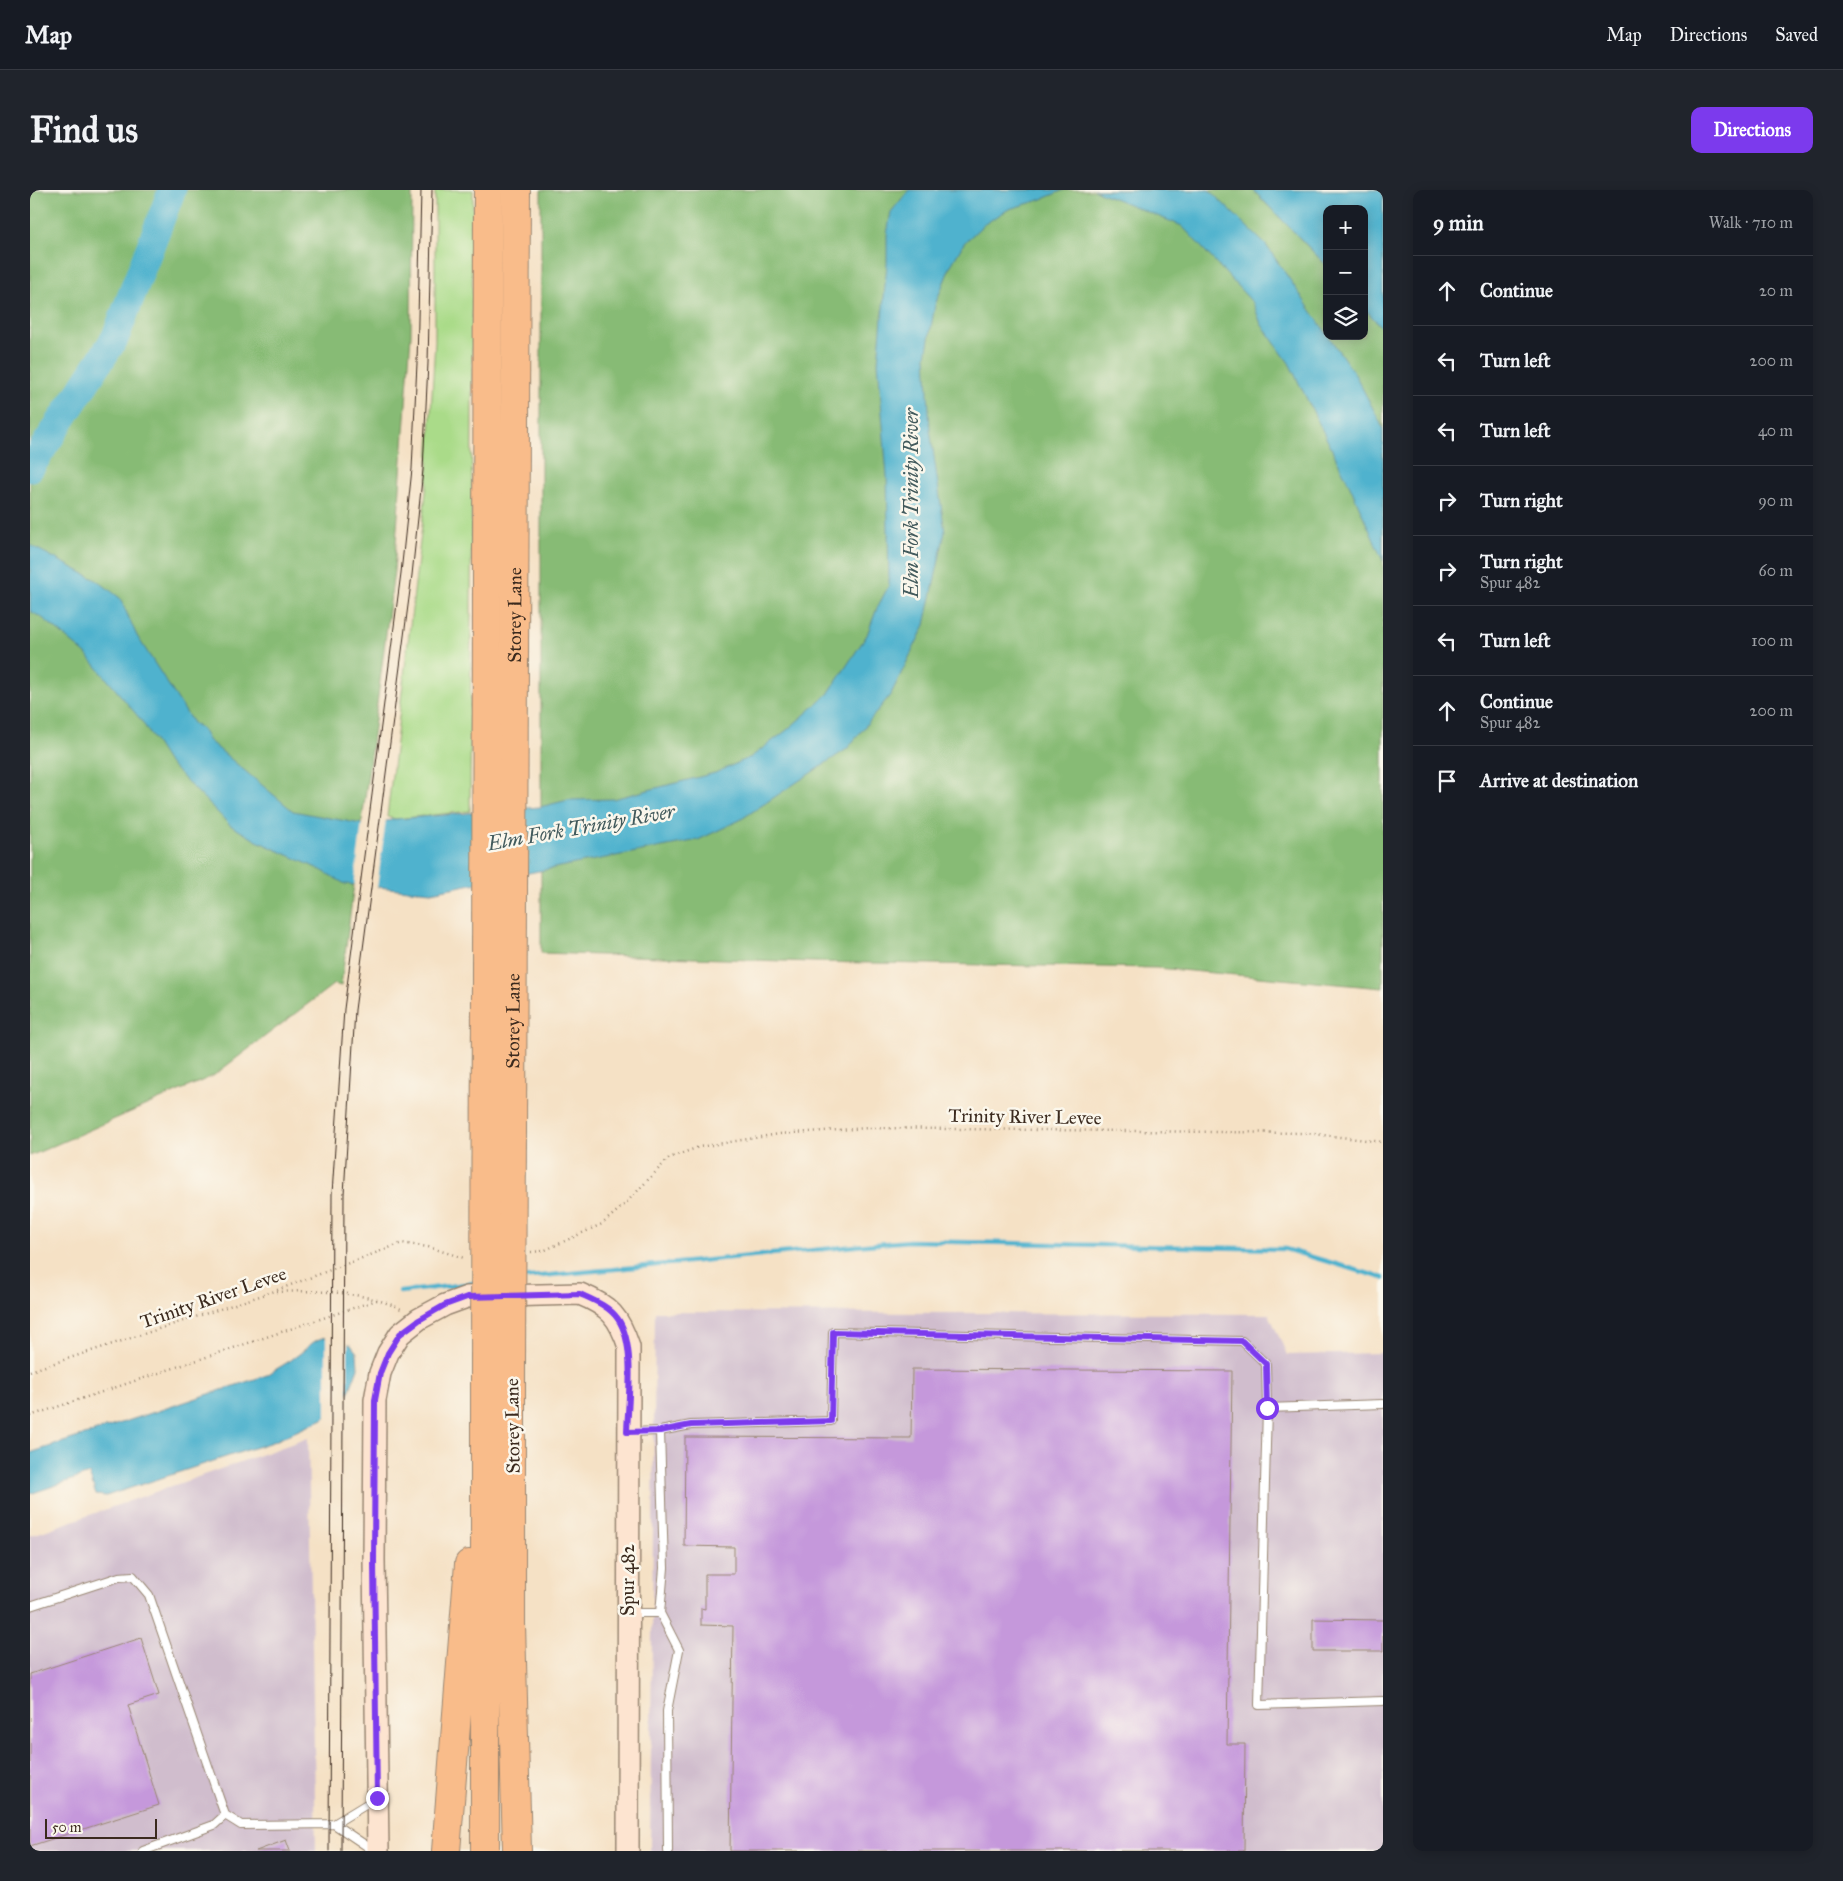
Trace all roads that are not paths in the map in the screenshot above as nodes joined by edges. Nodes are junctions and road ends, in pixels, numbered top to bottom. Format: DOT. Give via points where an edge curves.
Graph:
graph roads {
  1 [pos="488,190"];
  2 [pos="516,190"];
  3 [pos="498,1365"];
  4 [pos="1383,1404"];
  5 [pos="1267,1408"];
  6 [pos="660,1431"];
  7 [pos="627,1432"];
  8 [pos="485,1441"];
  9 [pos="30,1606"];
  10 [pos="627,1613"];
  11 [pos="660,1613"];
  12 [pos="1383,1701"];
  13 [pos="377,1798"];
  14 [pos="225,1815"];
  15 [pos="334,1824"];
  16 [pos="143,1851"];
  17 [pos="376,1851"];
  18 [pos="446,1851"];
  19 [pos="485,1851"];
  20 [pos="517,1851"];
  21 [pos="628,1851"];
  22 [pos="668,1851"];
  1 -- 3 [label="highway, Storey Lane, bridge"];
  2 -- 3 [label="highway, Storey Lane, bridge"];
  3 -- 8 [label="highway, Storey Lane"];
  3 -- 20 [label="highway, Storey Lane" via="512,1624"];
  4 -- 5 [label="lane"];
  5 -- 6 [label="lane" via="1266,1364 1242,1341 833,1332 831,1421 691,1425"];
  5 -- 12 [label="lane" via="1259,1705"];
  6 -- 7 [label="lane"];
  6 -- 11 [label="lane" via="664,1568"];
  7 -- 10 [label="main road, Spur 482"];
  7 -- 13 [label="main road, Spur 482" via="629,1347 623,1327 613,1313 594,1300 580,1294 467,1297 445,1305 400,1334 380,1373 375,1400"];
  8 -- 18 [label="highway" via="466,1593"];
  8 -- 19 [label="highway, Storey Lane"];
  9 -- 14 [label="lane" via="119,1577 134,1576 144,1586"];
  10 -- 11 [label="lane"];
  10 -- 21 [label="main road, Spur 482"];
  11 -- 22 [label="lane" via="679,1650 666,1711"];
  13 -- 15 [label="lane"];
  13 -- 17 [label="main road"];
  14 -- 15 [label="lane" via="241,1825"];
  14 -- 16 [label="lane" via="214,1825"];
  15 -- 17 [label="lane"];
}
